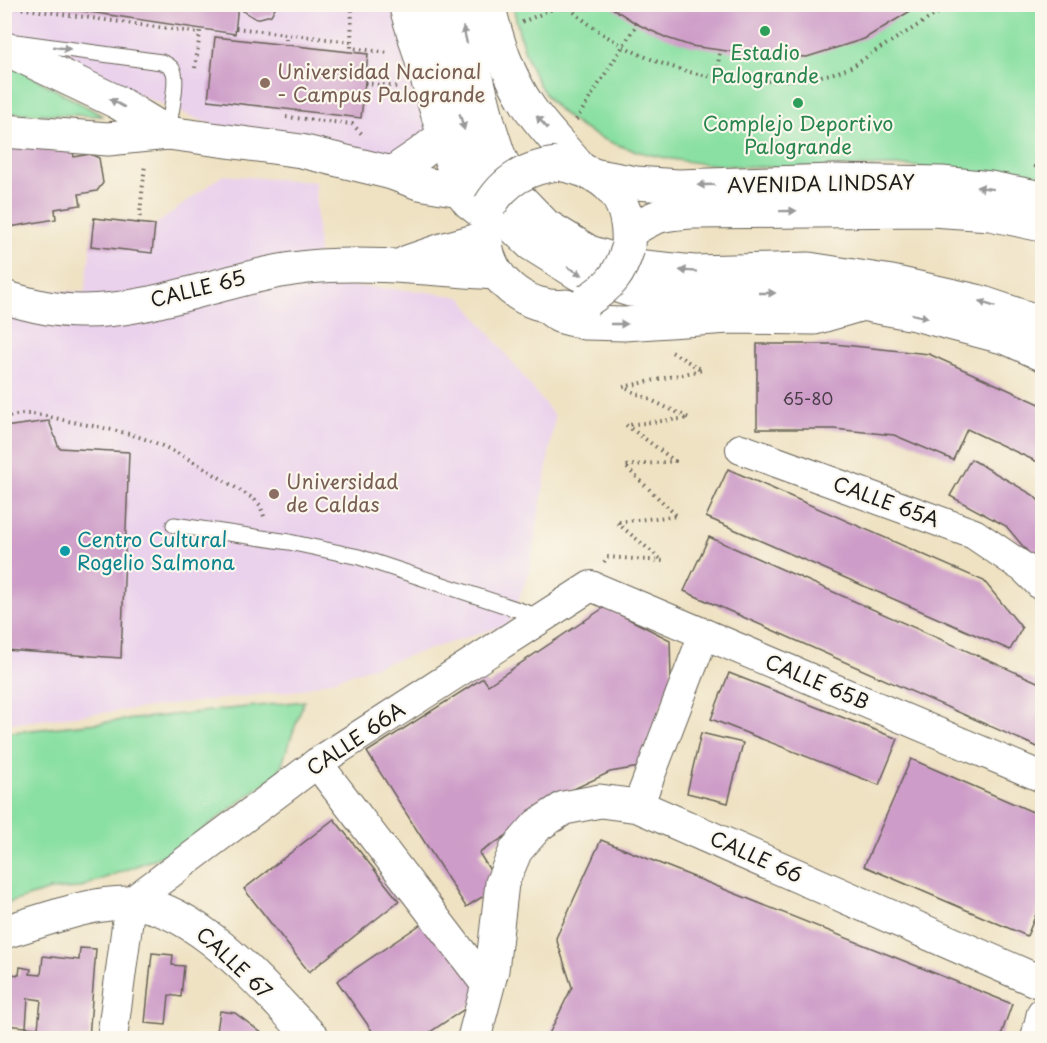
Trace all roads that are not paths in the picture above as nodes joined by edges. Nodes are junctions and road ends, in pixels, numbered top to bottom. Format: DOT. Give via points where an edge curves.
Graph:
graph roads {
  1 [pos="405,4"];
  2 [pos="432,4"];
  3 [pos="458,4"];
  4 [pos="488,4"];
  5 [pos="4,40"];
  6 [pos="4,48"];
  7 [pos="4,131"];
  8 [pos="168,133"];
  9 [pos="442,135"];
  10 [pos="578,169"];
  11 [pos="392,173"];
  12 [pos="460,190"];
  13 [pos="1042,198"];
  14 [pos="488,220"];
  15 [pos="1042,225"];
  16 [pos="629,240"];
  17 [pos="394,266"];
  18 [pos="497,273"];
  19 [pos="4,297"];
  20 [pos="863,304"];
  21 [pos="544,305"];
  22 [pos="1042,323"];
  23 [pos="1042,354"];
  24 [pos="741,449"];
  25 [pos="174,525"];
  26 [pos="1033,577"];
  27 [pos="591,586"];
  28 [pos="543,618"];
  29 [pos="704,634"];
  30 [pos="317,763"];
  31 [pos="1042,777"];
  32 [pos="638,806"];
  33 [pos="130,903"];
  34 [pos="4,932"];
  35 [pos="1042,983"];
  36 [pos="488,987"];
  37 [pos="1042,1013"];
  38 [pos="112,1038"];
  39 [pos="313,1038"];
  40 [pos="474,1038"];
  41 [pos="1036,1038"];
  1 -- 9 [label="main road"];
  2 -- 20 [label="main road, one-way" via="459,112 479,170 499,213 531,244 579,274 630,290 690,295 808,294"];
  22 -- 3 [label="main road, one-way" via="977,301 892,282 809,269 694,272 634,266 589,252 544,225 517,196 489,125"];
  10 -- 4 [label="main road, one-way" via="515,84 502,56"];
  5 -- 8 [label="lane, one-way" via="169,65 174,80"];
  8 -- 6 [label="main road, one-way" via="117,102"];
  7 -- 8 [label="main road" via="108,139"];
  8 -- 11 [label="main road" via="302,151"];
  9 -- 11 [label="main road"];
  9 -- 12 [label="main road"];
  13 -- 10 [label="main road, AVENIDA LINDSAY, one-way" via="942,183 834,181 678,186 636,183"];
  10 -- 14 [label="main road, bridge" via="540,166 523,173 498,192"];
  10 -- 16 [label="main road" via="617,195 628,219"];
  11 -- 12 [label="main road" via="419,183"];
  12 -- 14 [label="main road"];
  14 -- 17 [label="main road" via="442,250"];
  14 -- 18 [label="main road" via="489,256"];
  16 -- 15 [label="main road, AVENIDA LINDSAY, one-way" via="652,217 695,212 932,210 990,214"];
  16 -- 21 [label="main road, bridge" via="623,264 602,291 588,300 559,307"];
  17 -- 18 [label="main road"];
  17 -- 19 [label="main road, CALLE 65" via="320,266 273,272 120,308 80,311 31,306"];
  18 -- 21 [label="main road" via="517,294"];
  21 -- 20 [label="main road, one-way" via="559,316 585,323 624,324 729,317 815,318"];
  20 -- 23 [label="main road, one-way" via="1006,338"];
  24 -- 26 [label="street, CALLE 65A" via="974,534"];
  25 -- 28 [label="lane" via="359,557"];
  27 -- 28 [label="street, CALLE 66A"];
  27 -- 29 [label="street, CALLE 65B"];
  28 -- 30 [label="street, CALLE 66A"];
  29 -- 31 [label="street, CALLE 65B"];
  29 -- 32 [label="street"];
  30 -- 33 [label="street, CALLE 66A"];
  30 -- 36 [label="street"];
  32 -- 35 [label="main road, CALLE 66"];
  32 -- 36 [label="main road, CALLE 66" via="600,801 564,808 538,825 516,850 502,883"];
  33 -- 34 [label="main road, CALLE 67" via="100,905"];
  33 -- 38 [label="street"];
  33 -- 39 [label="main road, CALLE 67" via="160,908 221,945"];
  36 -- 40 [label="main road, CALLE 66"];
  37 -- 41 [label="street"];
}
